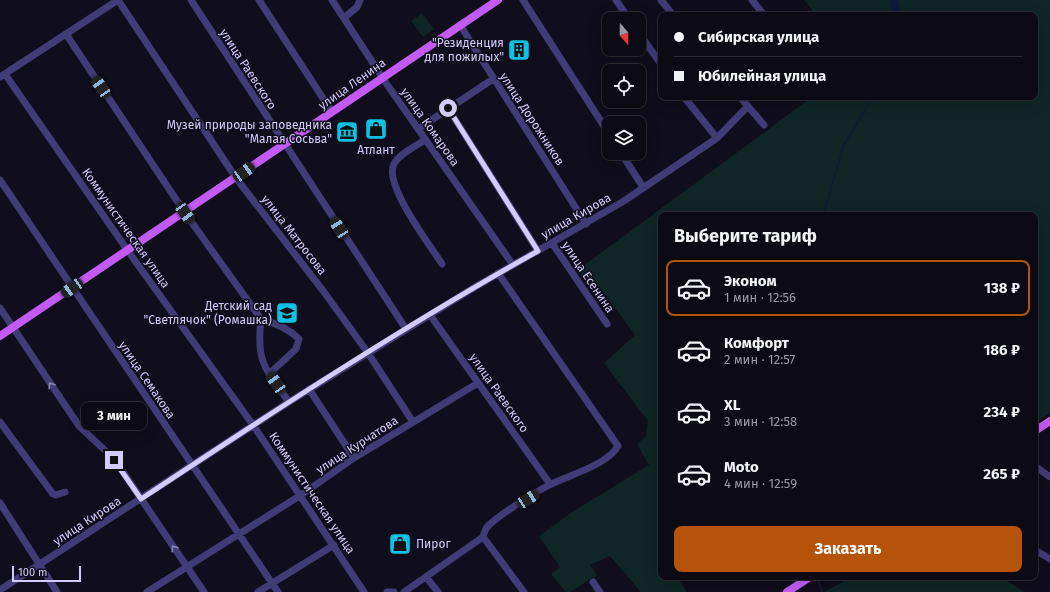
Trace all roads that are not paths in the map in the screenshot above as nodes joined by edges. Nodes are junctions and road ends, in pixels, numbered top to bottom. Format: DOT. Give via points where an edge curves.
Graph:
graph roads {
  1 [pos="118,0"];
  2 [pos="191,0"];
  3 [pos="259,0"];
  4 [pos="332,0"];
  5 [pos="360,0"];
  6 [pos="498,0"];
  7 [pos="523,0"];
  8 [pos="616,0"];
  9 [pos="661,0"];
  10 [pos="752,0"];
  11 [pos="624,12"];
  12 [pos="671,12"];
  13 [pos="762,12"];
  14 [pos="344,18"];
  15 [pos="460,25"];
  16 [pos="66,34"];
  17 [pos="646,43"];
  18 [pos="658,60"];
  19 [pos="3,75"];
  20 [pos="382,77"];
  21 [pos="494,79"];
  22 [pos="686,100"];
  23 [pos="743,100"];
  24 [pos="748,106"];
  25 [pos="448,108"];
  26 [pos="332,112"];
  27 [pos="602,123"];
  28 [pos="764,125"];
  29 [pos="418,129"];
  30 [pos="717,138"];
  31 [pos="425,140"];
  32 [pos="285,145"];
  33 [pos="626,160"];
  34 [pos="236,178"];
  35 [pos="0,180"];
  36 [pos="643,187"];
  37 [pos="185,213"];
  38 [pos="586,224"];
  39 [pos="552,243"];
  40 [pos="128,251"];
  41 [pos="538,251"];
  42 [pos="442,264"];
  43 [pos="513,265"];
  44 [pos="498,274"];
  45 [pos="72,288"];
  46 [pos="0,308"];
  47 [pos="430,315"];
  48 [pos="260,319"];
  49 [pos="607,324"];
  50 [pos="13,328"];
  51 [pos="406,329"];
  52 [pos="0,336"];
  53 [pos="368,353"];
  54 [pos="269,374"];
  55 [pos="478,383"];
  56 [pos="310,389"];
  57 [pos="289,402"];
  58 [pos="1050,421"];
  59 [pos="0,422"];
  60 [pos="412,422"];
  61 [pos="253,425"];
  62 [pos="1038,429"];
  63 [pos="354,458"];
  64 [pos="192,465"];
  65 [pos="1038,468"];
  66 [pos="1050,477"];
  67 [pos="550,484"];
  68 [pos="65,492"];
  69 [pos="301,496"];
  70 [pos="141,499"];
  71 [pos="0,503"];
  72 [pos="240,534"];
  73 [pos="483,537"];
  74 [pos="334,545"];
  75 [pos="1038,552"];
  76 [pos="1050,560"];
  77 [pos="40,564"];
  78 [pos="186,566"];
  79 [pos="426,577"];
  80 [pos="805,580"];
  81 [pos="593,582"];
  82 [pos="272,583"];
  83 [pos="0,590"];
  84 [pos="57,592"];
  85 [pos="147,592"];
  86 [pos="204,592"];
  87 [pos="258,592"];
  88 [pos="278,592"];
  89 [pos="364,592"];
  90 [pos="387,592"];
  91 [pos="394,592"];
  92 [pos="404,592"];
  93 [pos="438,592"];
  94 [pos="524,592"];
  95 [pos="600,592"];
  96 [pos="787,592"];
  1 -- 16 [label="street"];
  1 -- 34 [label="street, улица Матросова"];
  2 -- 32 [label="street, улица Раевского"];
  3 -- 26 [label="street"];
  4 -- 14 [label="street, улица Комарова"];
  5 -- 14 [label="street" via="357,7"];
  6 -- 15 [label="main road, улица Ленина"];
  7 -- 27 [label="street"];
  8 -- 11 [label="street"];
  9 -- 12 [label="street"];
  10 -- 13 [label="street"];
  14 -- 20 [label="street, улица Комарова"];
  15 -- 20 [label="main road, улица Ленина"];
  15 -- 21 [label="street, улица Дорожников"];
  16 -- 19 [label="street"];
  16 -- 37 [label="street"];
  17 -- 18 [label="street"];
  19 -- 40 [label="street, Коммунистическая улица"];
  20 -- 26 [label="main road, улица Ленина"];
  20 -- 29 [label="street, улица Комарова"];
  21 -- 25 [label="street"];
  21 -- 38 [label="street, улица Дорожников"];
  22 -- 30 [label="street"];
  23 -- 24 [label="street"];
  24 -- 28 [label="street"];
  24 -- 30 [label="street, улица Кирова"];
  25 -- 29 [label="street"];
  25 -- 41 [label="street"];
  26 -- 32 [label="main road, улица Ленина"];
  29 -- 31 [label="street, улица Комарова"];
  30 -- 36 [label="street, улица Кирова"];
  31 -- 42 [label="street" via="397,159 392,168 392,177 399,196"];
  31 -- 43 [label="street, улица Комарова"];
  32 -- 34 [label="main road, улица Ленина"];
  32 -- 51 [label="street, улица Раевского"];
  33 -- 36 [label="street"];
  34 -- 37 [label="main road, улица Ленина"];
  34 -- 53 [label="street, улица Матросова"];
  35 -- 45 [label="street, улица Семакова"];
  36 -- 38 [label="street, улица Кирова"];
  37 -- 40 [label="main road, улица Ленина"];
  37 -- 48 [label="street"];
  38 -- 39 [label="street, улица Кирова"];
  39 -- 41 [label="street, улица Кирова"];
  39 -- 49 [label="street, улица Есенина"];
  40 -- 45 [label="main road, улица Ленина"];
  40 -- 61 [label="street, Коммунистическая улица"];
  41 -- 43 [label="street, улица Кирова"];
  43 -- 44 [label="street, улица Кирова"];
  44 -- 47 [label="street, улица Кирова"];
  44 -- 67 [label="street" via="618,446 588,468"];
  45 -- 50 [label="main road, улица Ленина"];
  45 -- 64 [label="street, улица Семакова"];
  46 -- 50 [label="street"];
  47 -- 51 [label="street, улица Кирова"];
  47 -- 55 [label="street, улица Раевского"];
  48 -- 54 [label="street" via="259,352"];
  48 -- 54 [label="street" via="291,331 299,339 296,349"];
  50 -- 52 [label="main road, улица Ленина"];
  70 -- 50 [label="street, one-way" via="114,460 79,426"];
  51 -- 53 [label="street, улица Кирова"];
  53 -- 56 [label="street, улица Кирова"];
  53 -- 60 [label="street, улица Матросова"];
  54 -- 57 [label="street"];
  55 -- 60 [label="street, улица Курчатова"];
  55 -- 67 [label="street, улица Раевского"];
  56 -- 57 [label="street, улица Кирова"];
  56 -- 63 [label="street"];
  57 -- 61 [label="street, улица Кирова"];
  58 -- 62 [label="main road"];
  59 -- 68 [label="street" via="53,494"];
  60 -- 63 [label="street, улица Курчатова"];
  61 -- 64 [label="street, улица Кирова"];
  61 -- 69 [label="street, Коммунистическая улица"];
  63 -- 69 [label="street, улица Курчатова"];
  64 -- 70 [label="street, улица Кирова"];
  64 -- 72 [label="street, улица Семакова"];
  65 -- 66 [label="street"];
  67 -- 73 [label="street" via="488,525"];
  69 -- 72 [label="street, улица Курчатова"];
  69 -- 74 [label="street, Коммунистическая улица"];
  70 -- 77 [label="street, улица Кирова"];
  78 -- 70 [label="street, one-way"];
  71 -- 77 [label="street"];
  72 -- 78 [label="street, улица Курчатова"];
  72 -- 82 [label="street, улица Семакова"];
  73 -- 79 [label="street"];
  73 -- 94 [label="street"];
  74 -- 82 [label="street"];
  74 -- 89 [label="street, Коммунистическая улица"];
  75 -- 76 [label="street"];
  77 -- 83 [label="street, улица Кирова"];
  77 -- 84 [label="street"];
  78 -- 85 [label="street, улица Курчатова"];
  78 -- 86 [label="street"];
  79 -- 92 [label="street"];
  79 -- 93 [label="street"];
  80 -- 96 [label="main road"];
  81 -- 95 [label="street"];
  82 -- 87 [label="street"];
  82 -- 88 [label="street, улица Семакова"];
  90 -- 91 [label="street"];
}
